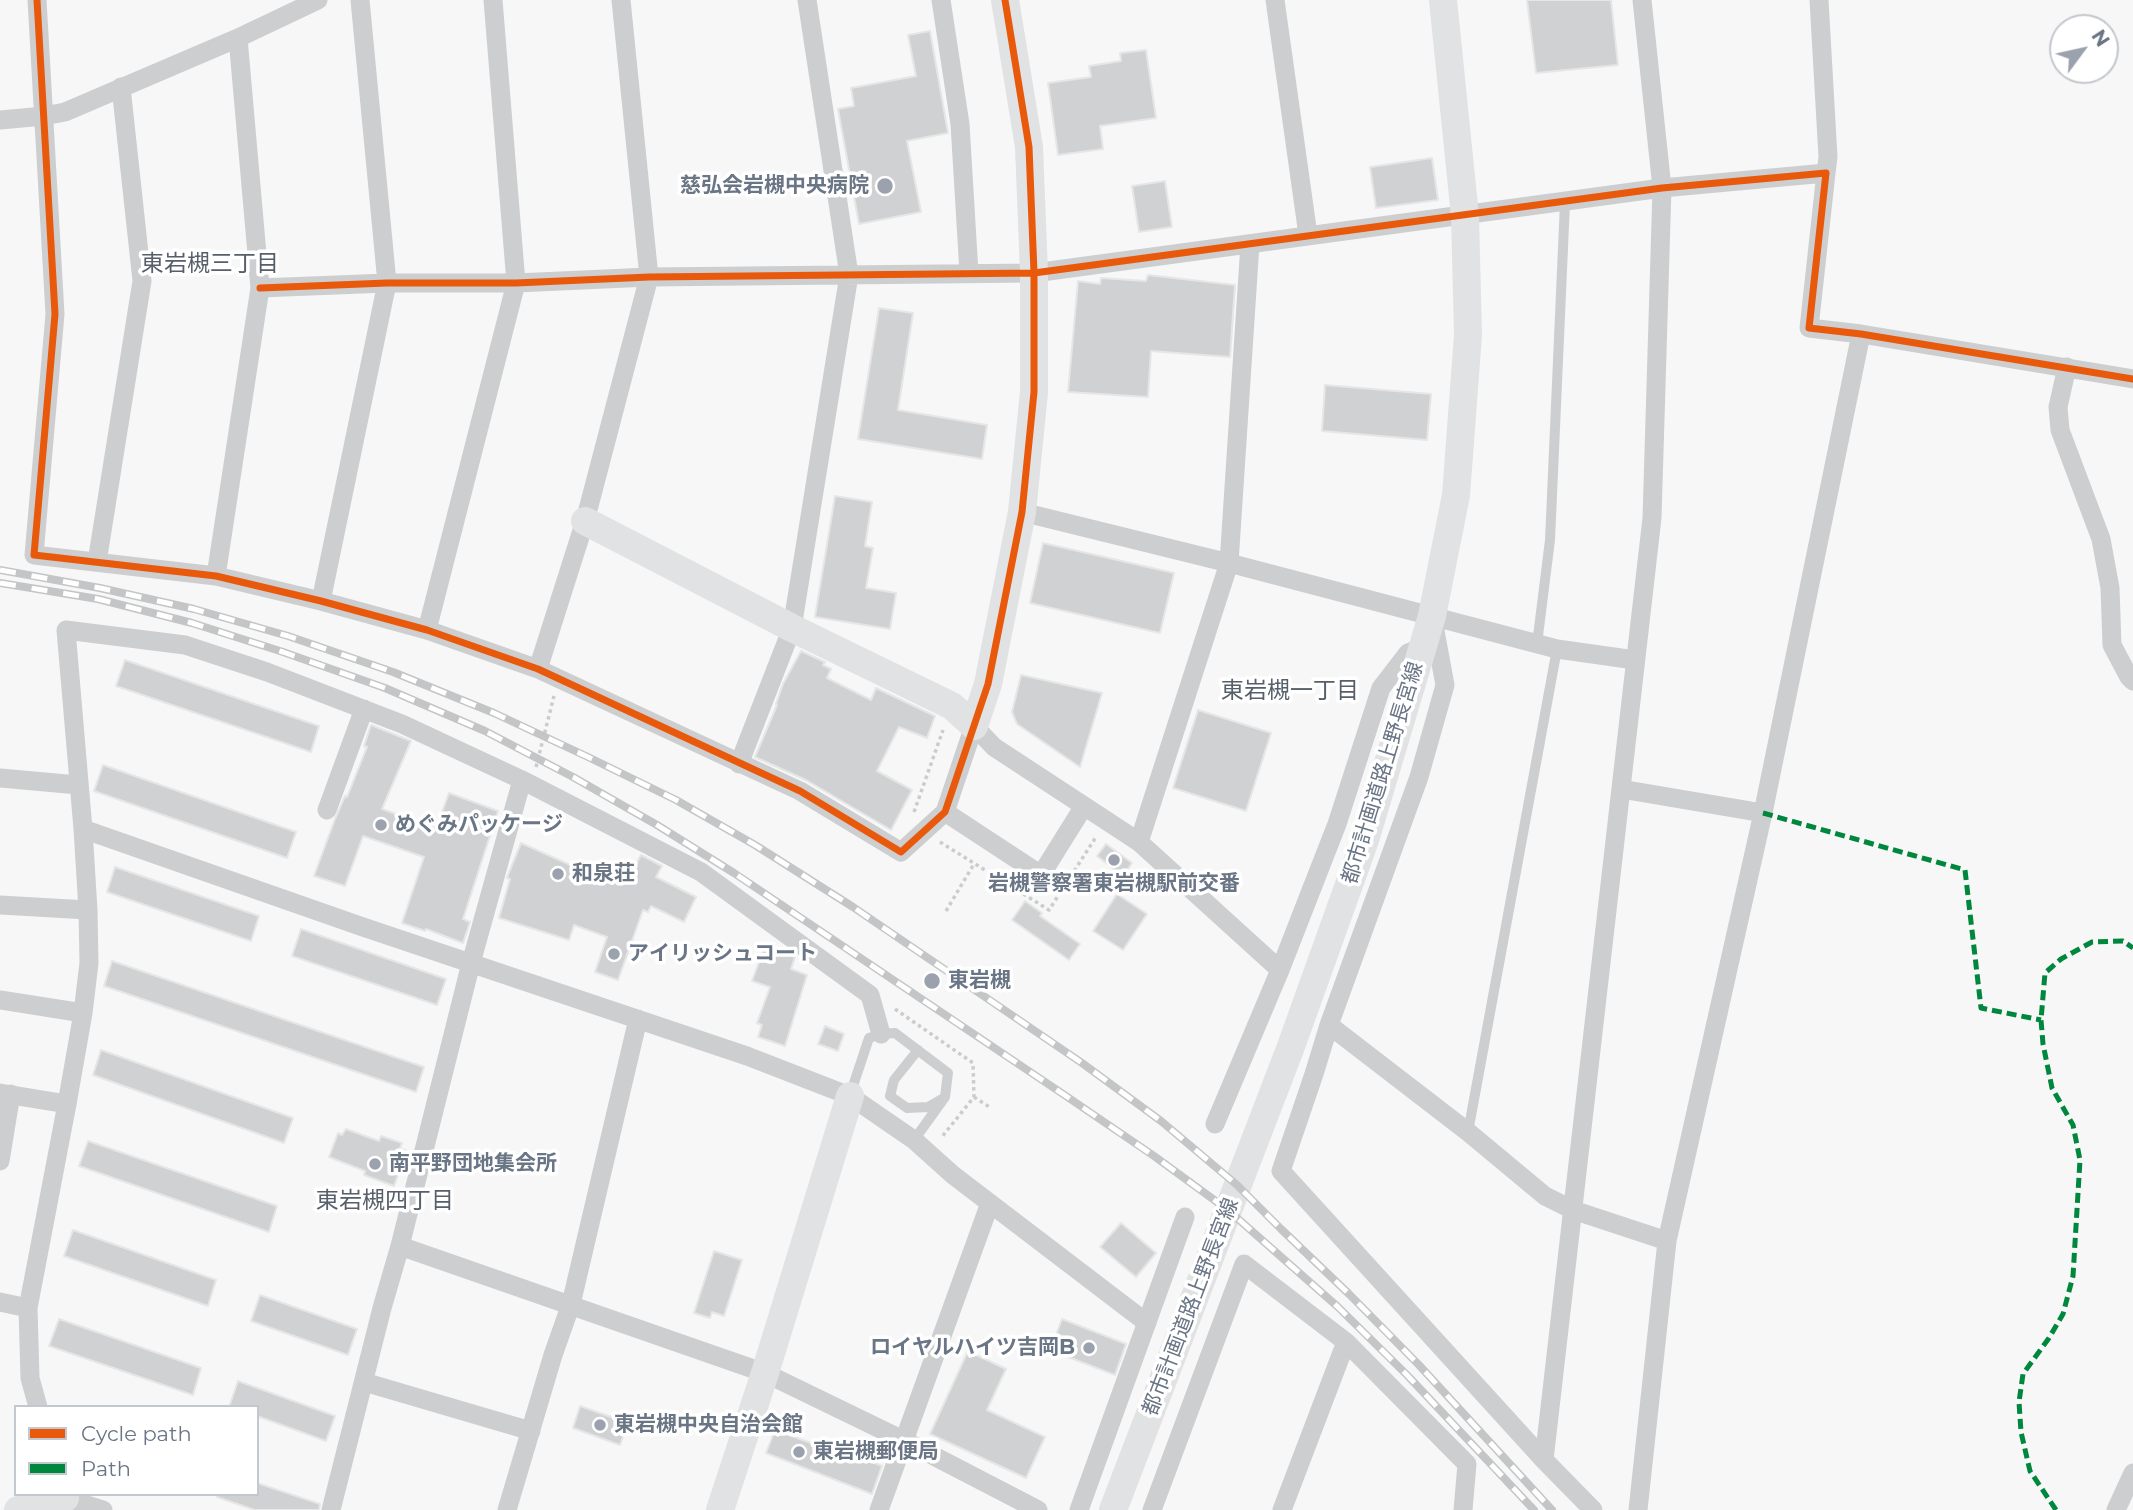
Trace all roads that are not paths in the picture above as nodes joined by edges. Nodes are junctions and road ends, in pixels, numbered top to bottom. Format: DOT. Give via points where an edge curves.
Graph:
graph roads {
  1 [pos="37,0"];
  2 [pos="318,0"];
  3 [pos="360,0"];
  4 [pos="493,0"];
  5 [pos="621,0"];
  6 [pos="807,0"];
  7 [pos="941,0"];
  8 [pos="1005,0"];
  9 [pos="1275,0"];
  10 [pos="1443,0"];
  11 [pos="1642,0"];
  12 [pos="1819,0"];
  13 [pos="238,38"];
  14 [pos="121,87"];
  15 [pos="44,116"];
  16 [pos="0,120"];
  17 [pos="1826,173"];
  18 [pos="1662,188"];
  19 [pos="1565,203"];
  20 [pos="1465,216"];
  21 [pos="1308,235"];
  22 [pos="1250,244"];
  23 [pos="1034,273"];
  24 [pos="969,274"];
  25 [pos="849,275"];
  26 [pos="649,277"];
  27 [pos="387,284"];
  28 [pos="516,284"];
  29 [pos="260,288"];
  30 [pos="1861,334"];
  31 [pos="2067,367"];
  32 [pos="2133,379"];
  33 [pos="1022,512"];
  34 [pos="586,521"];
  35 [pos="97,562"];
  36 [pos="1229,563"];
  37 [pos="216,576"];
  38 [pos="321,601"];
  39 [pos="1432,616"];
  40 [pos="792,628"];
  41 [pos="427,630"];
  42 [pos="1537,644"];
  43 [pos="1423,647"];
  44 [pos="1557,649"];
  45 [pos="1634,660"];
  46 [pos="538,669"];
  47 [pos="2133,681"];
  48 [pos="364,709"];
  49 [pos="974,726"];
  50 [pos="739,764"];
  51 [pos="0,778"];
  52 [pos="527,779"];
  53 [pos="78,785"];
  54 [pos="1621,789"];
  55 [pos="1083,806"];
  56 [pos="327,810"];
  57 [pos="945,813"];
  58 [pos="1762,813"];
  59 [pos="83,829"];
  60 [pos="1139,842"];
  61 [pos="0,905"];
  62 [pos="88,910"];
  63 [pos="471,963"];
  64 [pos="1280,970"];
  65 [pos="0,1000"];
  66 [pos="83,1013"];
  67 [pos="638,1019"];
  68 [pos="1329,1025"];
  69 [pos="881,1034"];
  70 [pos="918,1050"];
  71 [pos="5,1093"];
  72 [pos="850,1096"];
  73 [pos="945,1097"];
  74 [pos="68,1104"];
  75 [pos="1215,1124"];
  76 [pos="1468,1132"];
  77 [pos="914,1140"];
  78 [pos="0,1161"];
  79 [pos="990,1203"];
  80 [pos="1573,1210"];
  81 [pos="1185,1217"];
  82 [pos="1667,1241"];
  83 [pos="400,1246"];
  84 [pos="0,1302"];
  85 [pos="571,1304"];
  86 [pos="28,1308"];
  87 [pos="1147,1324"];
  88 [pos="1346,1342"];
  89 [pos="765,1373"];
  90 [pos="364,1382"];
  91 [pos="37,1405"];
  92 [pos="531,1430"];
  93 [pos="904,1440"];
  94 [pos="1544,1460"];
  95 [pos="2133,1473"];
  96 [pos="65,1501"];
  97 [pos="18,1510"];
  98 [pos="103,1510"];
  99 [pos="331,1510"];
  100 [pos="507,1510"];
  101 [pos="720,1510"];
  102 [pos="879,1510"];
  103 [pos="1038,1510"];
  104 [pos="1079,1510"];
  105 [pos="1113,1510"];
  106 [pos="1152,1510"];
  107 [pos="1282,1510"];
  108 [pos="1463,1510"];
  109 [pos="1593,1510"];
  110 [pos="1638,1510"];
  111 [pos="2116,1510"];
  1 -- 15 [label="street"];
  2 -- 13 [label="street"];
  3 -- 27 [label="street"];
  4 -- 28 [label="street"];
  5 -- 26 [label="street"];
  6 -- 25 [label="street"];
  7 -- 24 [label="street" via="960,124"];
  8 -- 23 [label="street" via="1029,147"];
  9 -- 21 [label="street"];
  10 -- 20 [label="street, 都市計画道路上野長宮線"];
  11 -- 18 [label="street"];
  12 -- 17 [label="street"];
  13 -- 14 [label="street"];
  13 -- 29 [label="street"];
  14 -- 15 [label="street" via="65,112"];
  14 -- 35 [label="street" via="142,281"];
  15 -- 16 [label="street"];
  15 -- 35 [label="street" via="55,314 34,555"];
  17 -- 18 [label="street"];
  17 -- 30 [label="street" via="1809,328"];
  18 -- 19 [label="street"];
  18 -- 45 [label="street" via="1652,518"];
  19 -- 20 [label="street"];
  19 -- 42 [label="lane" via="1550,540"];
  20 -- 21 [label="street"];
  20 -- 39 [label="street, 都市計画道路上野長宮線" via="1468,335 1456,495"];
  21 -- 22 [label="street"];
  22 -- 23 [label="street"];
  22 -- 36 [label="street"];
  23 -- 24 [label="street"];
  23 -- 33 [label="street" via="1034,392"];
  24 -- 25 [label="street"];
  25 -- 26 [label="street"];
  25 -- 40 [label="street"];
  26 -- 28 [label="street"];
  26 -- 34 [label="street"];
  27 -- 28 [label="street"];
  27 -- 29 [label="street"];
  27 -- 38 [label="street"];
  28 -- 41 [label="street"];
  29 -- 37 [label="street"];
  30 -- 31 [label="street"];
  30 -- 58 [label="street"];
  31 -- 32 [label="street"];
  31 -- 47 [label="street" via="2058,407 2060,430 2101,540 2110,588 2112,645"];
  33 -- 36 [label="street"];
  33 -- 49 [label="street" via="988,684"];
  34 -- 40 [label="street"];
  34 -- 46 [label="street"];
  35 -- 37 [label="street"];
  36 -- 39 [label="street"];
  36 -- 60 [label="street"];
  37 -- 38 [label="street"];
  38 -- 41 [label="street"];
  39 -- 42 [label="street"];
  39 -- 43 [label="street, 都市計画道路上野長宮線"];
  39 -- 68 [label="street" via="1445,685 1419,777"];
  40 -- 49 [label="street" via="952,706"];
  40 -- 50 [label="street"];
  41 -- 46 [label="street"];
  42 -- 44 [label="street"];
  43 -- 64 [label="street" via="1408,653 1381,688 1337,824"];
  43 -- 105 [label="street, 都市計画道路上野長宮線" via="1365,840 1290,1049"];
  44 -- 45 [label="street"];
  44 -- 76 [label="lane"];
  45 -- 54 [label="street"];
  46 -- 50 [label="street"];
  48 -- 52 [label="street"];
  48 -- 53 [label="street" via="185,645 66,630"];
  48 -- 56 [label="street"];
  49 -- 55 [label="street" via="994,747"];
  49 -- 57 [label="street"];
  50 -- 57 [label="street" via="800,791 901,852"];
  51 -- 53 [label="street"];
  52 -- 63 [label="street"];
  52 -- 69 [label="street" via="701,872 870,995"];
  53 -- 59 [label="street"];
  54 -- 58 [label="street"];
  54 -- 80 [label="street"];
  55 -- 57 [label="street" via="1041,875"];
  55 -- 60 [label="street"];
  58 -- 82 [label="street"];
  59 -- 62 [label="street"];
  59 -- 63 [label="street"];
  60 -- 64 [label="street"];
  61 -- 62 [label="street"];
  62 -- 66 [label="street" via="89,963"];
  63 -- 67 [label="street"];
  63 -- 83 [label="street"];
  64 -- 75 [label="street"];
  65 -- 66 [label="street"];
  66 -- 74 [label="street"];
  67 -- 72 [label="street"];
  67 -- 85 [label="street"];
  68 -- 76 [label="street"];
  68 -- 94 [label="street" via="1281,1171"];
  69 -- 70 [label="lane" via="895,1033"];
  69 -- 72 [label="lane" via="869,1038"];
  70 -- 73 [label="lane" via="948,1073"];
  70 -- 73 [label="lane" via="894,1080 890,1096 907,1108 928,1107"];
  71 -- 74 [label="street"];
  71 -- 78 [label="street"];
  72 -- 77 [label="street"];
  72 -- 89 [label="street"];
  73 -- 77 [label="lane"];
  74 -- 86 [label="street"];
  76 -- 80 [label="street" via="1545,1196"];
  77 -- 79 [label="street"];
  79 -- 87 [label="street"];
  79 -- 93 [label="street"];
  80 -- 82 [label="street"];
  80 -- 94 [label="street"];
  81 -- 87 [label="street"];
  82 -- 110 [label="street"];
  83 -- 85 [label="street"];
  83 -- 90 [label="street"];
  84 -- 86 [label="street"];
  85 -- 89 [label="street"];
  85 -- 92 [label="street"];
  86 -- 91 [label="street" via="30,1378"];
  87 -- 104 [label="street"];
  88 -- 106 [label="street" via="1244,1264"];
  88 -- 107 [label="street"];
  88 -- 108 [label="street" via="1467,1464"];
  89 -- 93 [label="street"];
  89 -- 101 [label="street"];
  90 -- 92 [label="street"];
  90 -- 99 [label="street"];
  92 -- 100 [label="street"];
  93 -- 102 [label="street"];
  93 -- 103 [label="street"];
  94 -- 109 [label="street"];
  95 -- 111 [label="street"];
  96 -- 97 [label="street"];
  96 -- 98 [label="street"];
}
